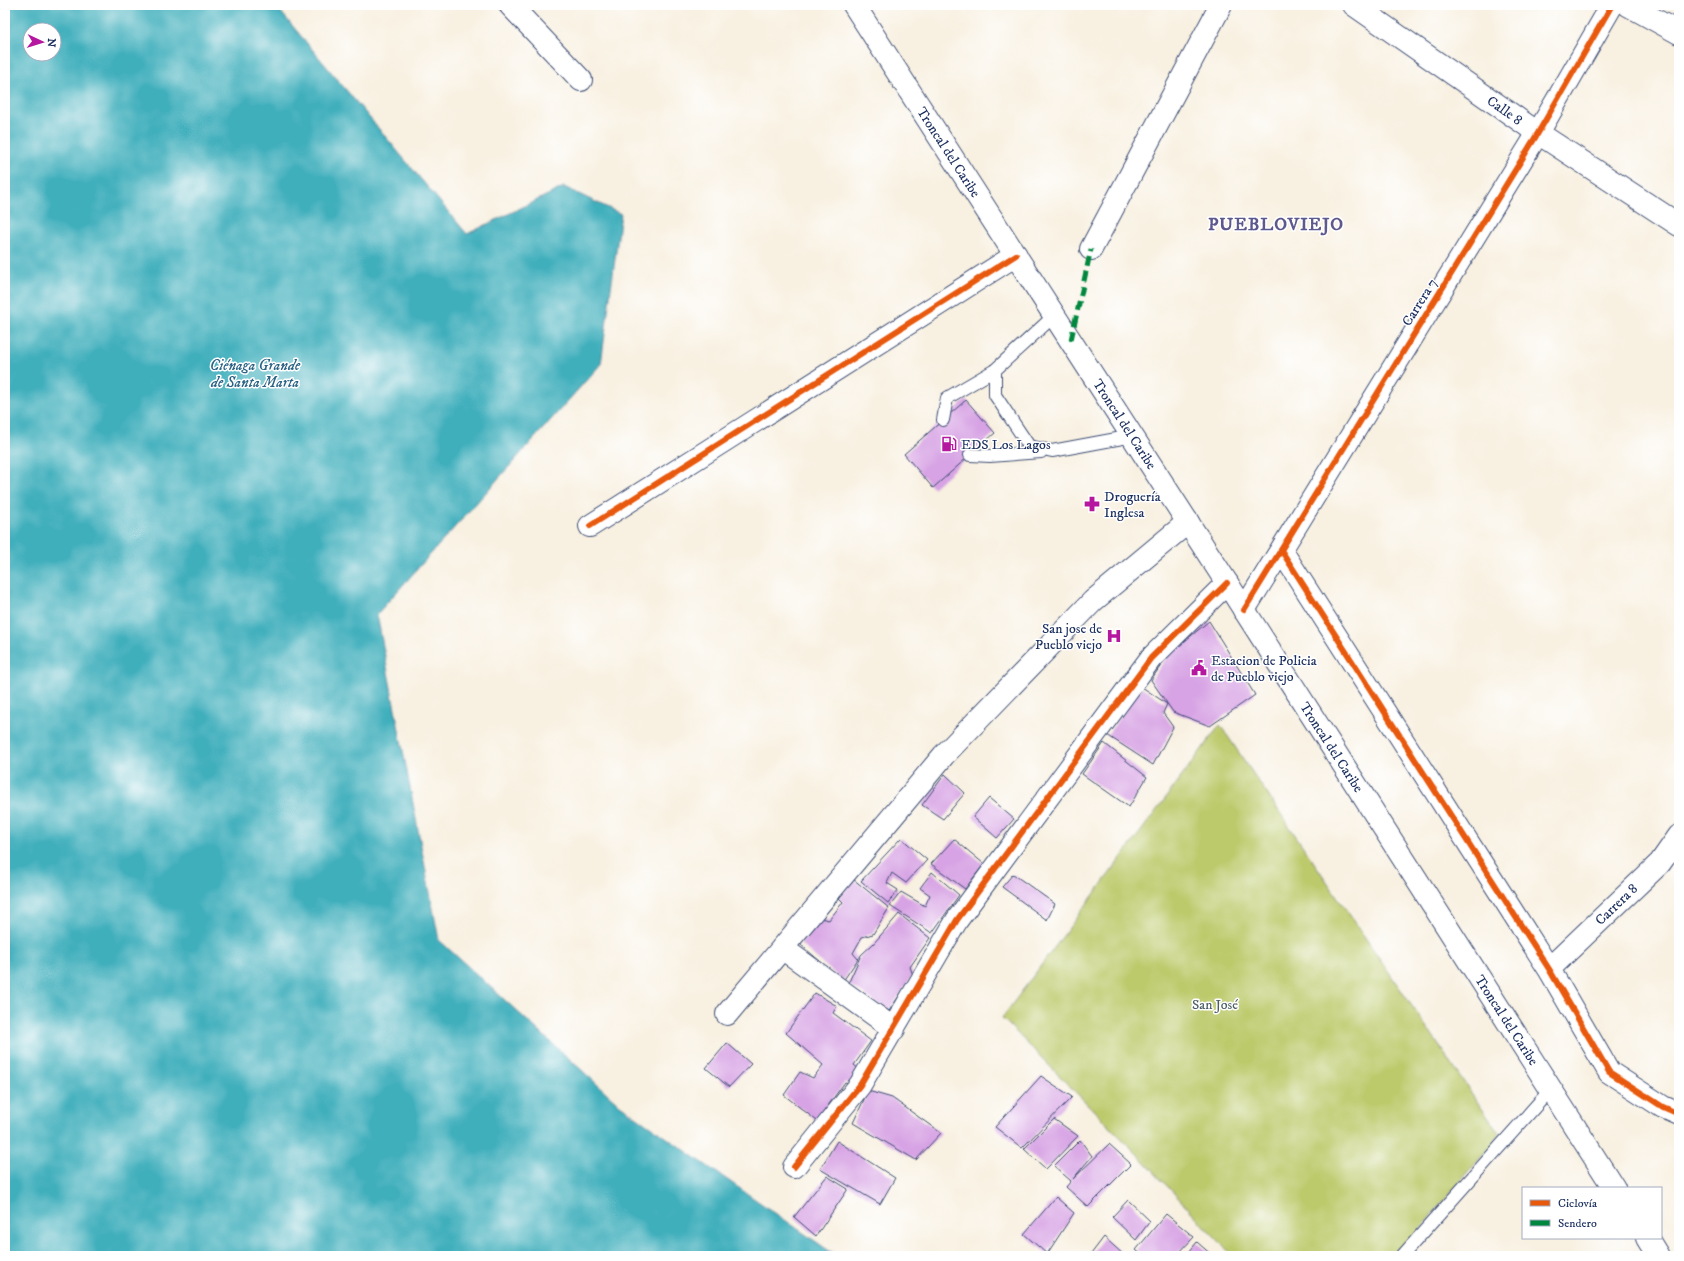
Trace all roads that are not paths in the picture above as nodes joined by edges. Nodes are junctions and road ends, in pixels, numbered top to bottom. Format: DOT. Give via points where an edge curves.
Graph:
graph roads {
  1 [pos="510,5"];
  2 [pos="854,5"];
  3 [pos="1221,5"];
  4 [pos="1354,5"];
  5 [pos="1612,5"];
  6 [pos="1628,5"];
  7 [pos="1679,33"];
  8 [pos="581,80"];
  9 [pos="1538,133"];
  10 [pos="1679,225"];
  11 [pos="1091,248"];
  12 [pos="1016,255"];
  13 [pos="1055,315"];
  14 [pos="995,370"];
  15 [pos="943,420"];
  16 [pos="1133,436"];
  17 [pos="1052,451"];
  18 [pos="970,455"];
  19 [pos="1188,522"];
  20 [pos="590,526"];
  21 [pos="1281,550"];
  22 [pos="1227,582"];
  23 [pos="1244,610"];
  24 [pos="1679,836"];
  25 [pos="782,948"];
  26 [pos="1549,969"];
  27 [pos="727,1014"];
  28 [pos="894,1029"];
  29 [pos="1551,1088"];
  30 [pos="1679,1114"];
  31 [pos="794,1167"];
  32 [pos="1613,1187"];
  33 [pos="1647,1239"];
  34 [pos="1402,1256"];
  35 [pos="1658,1256"];
  1 -- 8 [label="main road"];
  2 -- 12 [label="main road, Troncal del Caribe"];
  3 -- 11 [label="main road"];
  4 -- 9 [label="main road, Calle 8"];
  5 -- 9 [label="main road, Carrera 7"];
  6 -- 7 [label="main road"];
  9 -- 10 [label="main road, Calle 8"];
  9 -- 21 [label="main road, Carrera 7"];
  12 -- 13 [label="main road, Troncal del Caribe"];
  12 -- 20 [label="main road"];
  13 -- 14 [label="lane"];
  13 -- 16 [label="main road, Troncal del Caribe"];
  14 -- 15 [label="lane" via="947,398"];
  14 -- 17 [label="lane" via="995,395 1029,446"];
  16 -- 17 [label="lane"];
  16 -- 19 [label="main road, Troncal del Caribe"];
  17 -- 18 [label="lane"];
  19 -- 22 [label="main road, Troncal del Caribe"];
  19 -- 25 [label="main road" via="1093,601 944,755"];
  21 -- 23 [label="main road, Carrera 7"];
  21 -- 26 [label="main road"];
  22 -- 23 [label="main road, Troncal del Caribe"];
  22 -- 28 [label="main road" via="1151,658 957,920"];
  23 -- 29 [label="main road, Troncal del Caribe"];
  24 -- 26 [label="main road, Carrera 8" via="1660,863"];
  25 -- 27 [label="main road"];
  25 -- 28 [label="main road"];
  26 -- 30 [label="main road" via="1609,1072"];
  28 -- 31 [label="main road" via="860,1084"];
  29 -- 32 [label="main road, Troncal del Caribe"];
  29 -- 34 [label="lane"];
  33 -- 35 [label="main road"];
}
